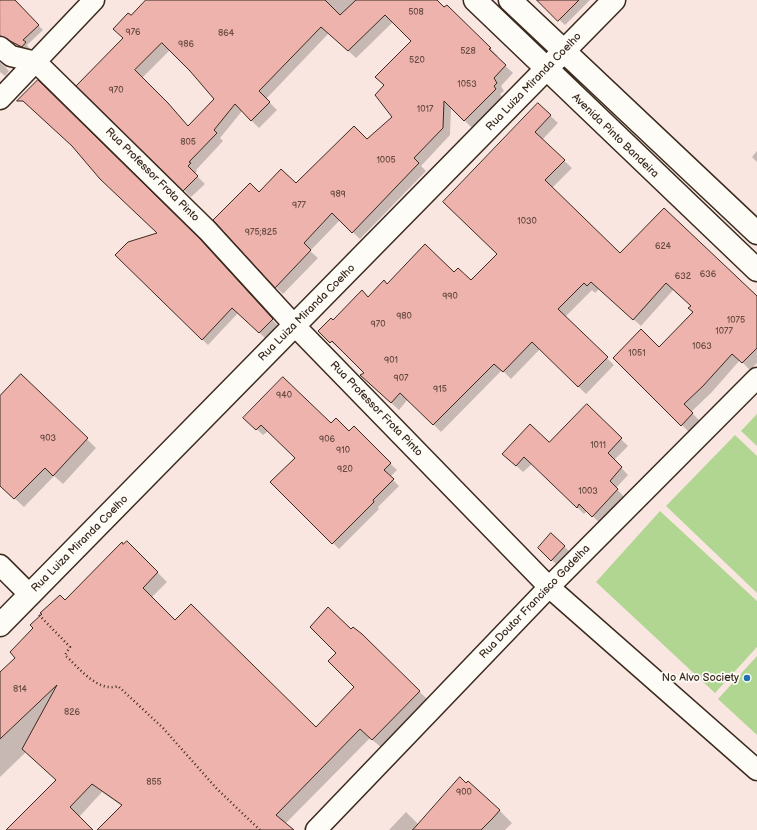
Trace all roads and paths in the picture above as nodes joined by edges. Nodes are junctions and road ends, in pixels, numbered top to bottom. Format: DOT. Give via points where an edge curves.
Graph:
graph roads {
  1 [pos="94,0"];
  2 [pos="475,0"];
  3 [pos="510,0"];
  4 [pos="614,0"];
  5 [pos="0,47"];
  6 [pos="564,52"];
  7 [pos="36,62"];
  8 [pos="546,70"];
  9 [pos="0,99"];
  10 [pos="757,233"];
  11 [pos="757,270"];
  12 [pos="295,326"];
  13 [pos="757,378"];
  14 [pos="0,565"];
  15 [pos="549,587"];
  16 [pos="30,595"];
  17 [pos="0,625"];
  18 [pos="757,770"];
  19 [pos="260,830"];
  20 [pos="316,830"];
  1 -- 7 [label="street"];
  2 -- 8 [label="street, Avenida Pinto Bandeira"];
  3 -- 6 [label="street"];
  4 -- 6 [label="street, Rua Luiza Miranda Coelho"];
  5 -- 7 [label="street" via="11,56"];
  6 -- 8 [label="street, Rua Luiza Miranda Coelho"];
  6 -- 10 [label="street"];
  7 -- 9 [label="street"];
  7 -- 12 [label="street, Rua Professor Frota Pinto" via="208,231"];
  8 -- 11 [label="street, Avenida Pinto Bandeira"];
  8 -- 12 [label="street, Rua Luiza Miranda Coelho"];
  12 -- 15 [label="street, Rua Professor Frota Pinto"];
  12 -- 16 [label="street, Rua Luiza Miranda Coelho"];
  13 -- 15 [label="street, Rua Doutor Francisco Gadelha"];
  14 -- 16 [label="street"];
  15 -- 18 [label="street, Rua Professor Frota Pinto"];
  15 -- 20 [label="street, Rua Doutor Francisco Gadelha"];
  16 -- 17 [label="street, Rua Luiza Miranda Coelho"];
  16 -- 19 [label="path" via="39,615 70,647 65,655 101,686 118,686 164,728 217,789"];
}
